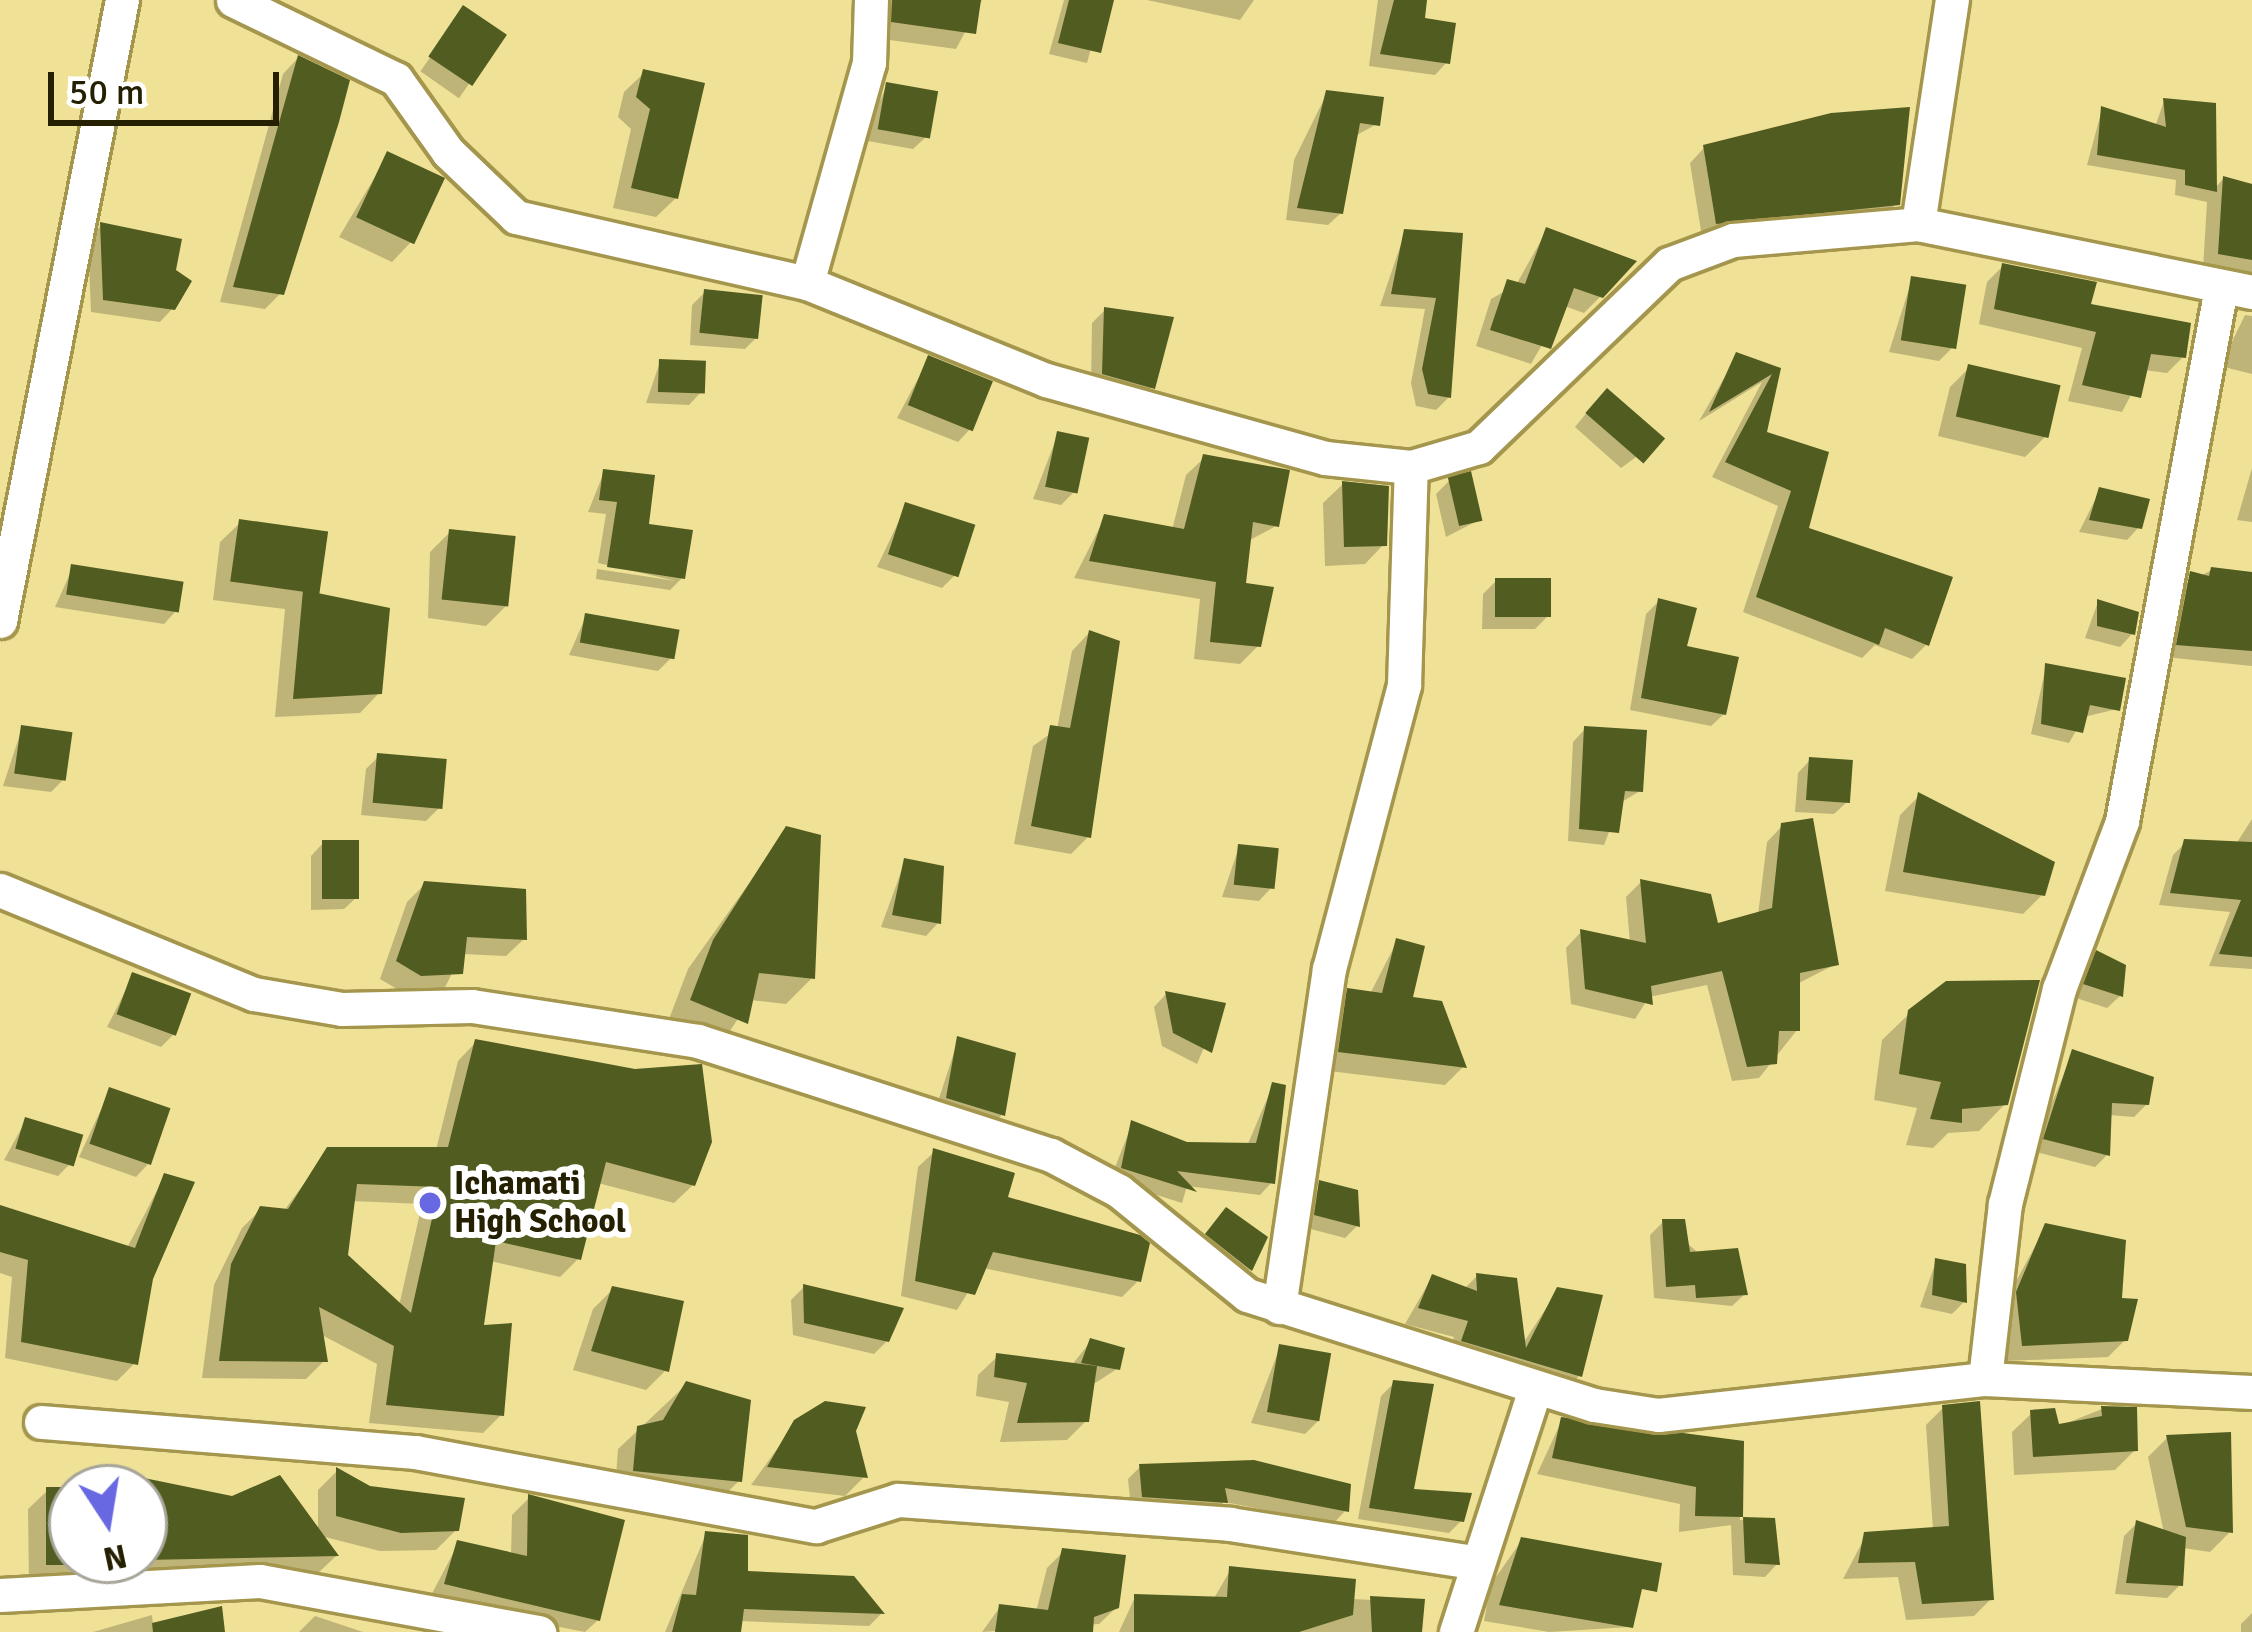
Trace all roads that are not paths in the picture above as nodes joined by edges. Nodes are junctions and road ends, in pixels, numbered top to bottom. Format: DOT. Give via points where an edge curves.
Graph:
graph roads {
  1 [pos="122,0"];
  2 [pos="233,0"];
  3 [pos="871,0"];
  4 [pos="1952,0"];
  5 [pos="1918,224"];
  6 [pos="808,283"];
  7 [pos="2237,290"];
  8 [pos="1412,467"];
  9 [pos="0,620"];
  10 [pos="0,890"];
  11 [pos="1279,1307"];
  12 [pos="1984,1379"];
  13 [pos="1535,1389"];
  14 [pos="2252,1392"];
  15 [pos="41,1422"];
  16 [pos="1473,1562"];
  17 [pos="0,1595"];
  18 [pos="539,1632"];
  19 [pos="1456,1632"];
  1 -- 9 [label="street"];
  2 -- 6 [label="street" via="396,79 457,163 516,218"];
  3 -- 6 [label="street" via="869,64"];
  4 -- 5 [label="street"];
  5 -- 7 [label="street"];
  5 -- 8 [label="street" via="1733,240 1669,264 1479,448"];
  6 -- 8 [label="street" via="1182,423"];
  7 -- 12 [label="street" via="2122,821 2060,989 2005,1204"];
  8 -- 11 [label="street" via="1404,685 1329,969"];
  10 -- 11 [label="street" via="254,994 342,1009 472,1006 698,1041 1052,1155"];
  11 -- 13 [label="street"];
  12 -- 13 [label="street" via="1658,1415"];
  12 -- 14 [label="street"];
  13 -- 16 [label="street"];
  15 -- 16 [label="street" via="415,1451 816,1526 898,1500 1230,1524"];
  16 -- 19 [label="street"];
  17 -- 18 [label="street" via="260,1581"];
}
